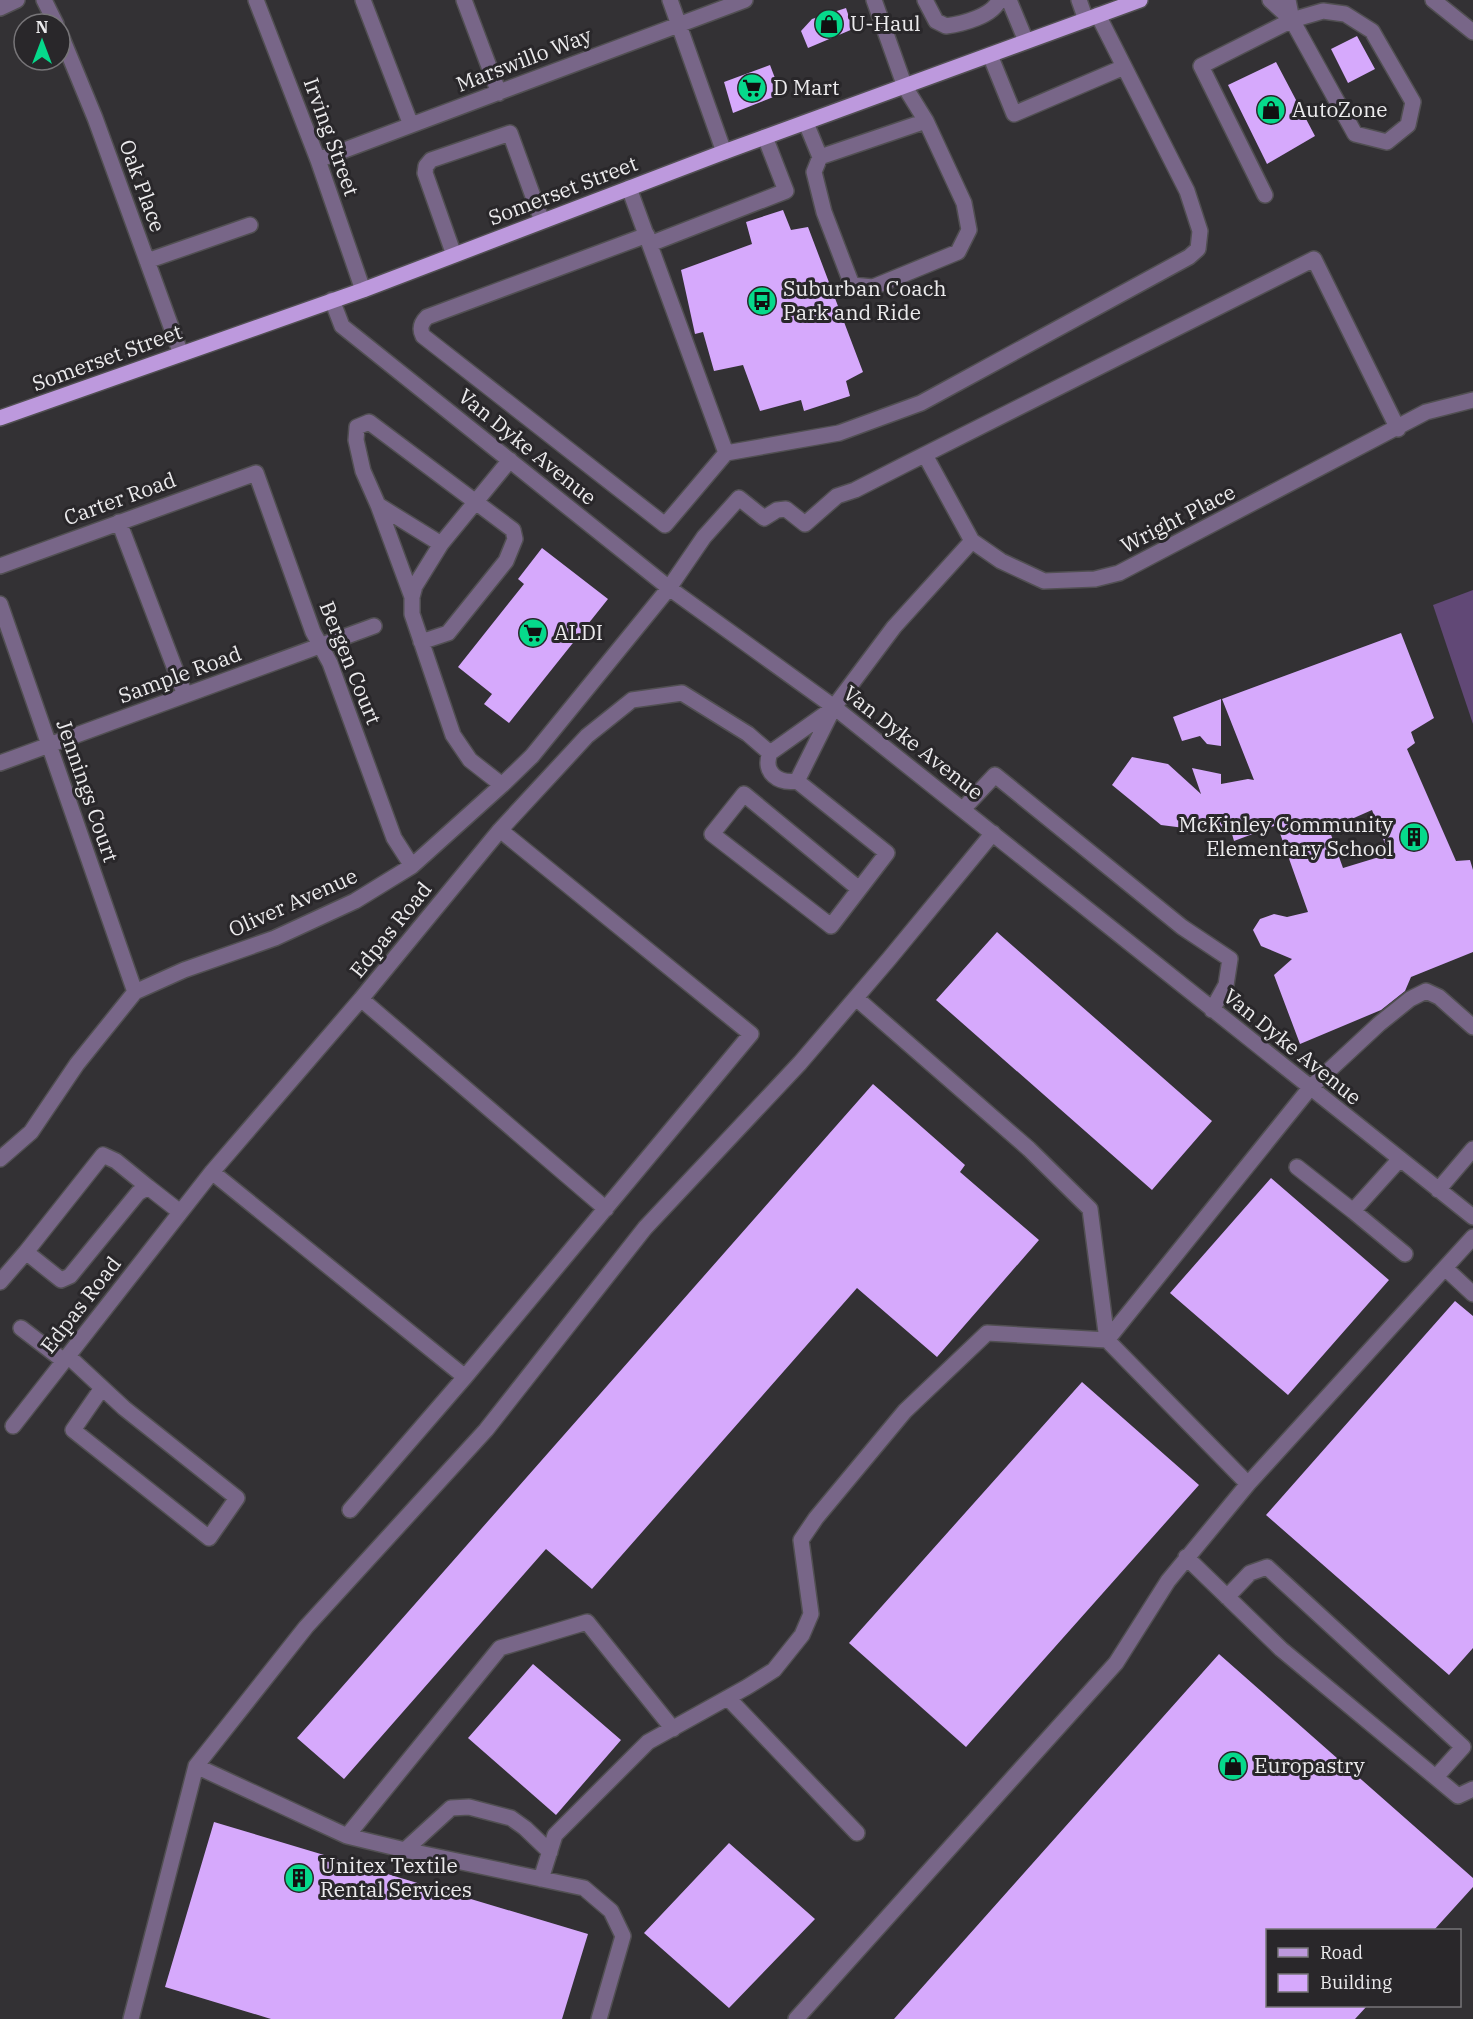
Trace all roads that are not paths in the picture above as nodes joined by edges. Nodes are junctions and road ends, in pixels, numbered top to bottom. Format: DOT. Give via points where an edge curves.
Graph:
graph roads {
  1 [pos="17,0"];
  2 [pos="256,0"];
  3 [pos="363,0"];
  4 [pos="670,0"];
  5 [pos="745,0"];
  6 [pos="874,0"];
  7 [pos="925,0"];
  8 [pos="999,0"];
  9 [pos="1009,0"];
  10 [pos="1079,0"];
  11 [pos="1140,0"];
  12 [pos="1270,0"];
  13 [pos="1288,0"];
  14 [pos="1433,0"];
  15 [pos="470,2"];
  16 [pos="0,9"];
  17 [pos="1092,18"];
  18 [pos="1292,20"];
  19 [pos="679,25"];
  20 [pos="1473,32"];
  21 [pos="1026,41"];
  22 [pos="990,55"];
  23 [pos="72,62"];
  24 [pos="1124,67"];
  25 [pos="905,87"];
  26 [pos="499,93"];
  27 [pos="926,121"];
  28 [pos="806,123"];
  29 [pos="411,125"];
  30 [pos="765,138"];
  31 [pos="724,152"];
  32 [pos="820,157"];
  33 [pos="318,160"];
  34 [pos="629,188"];
  35 [pos="1265,195"];
  36 [pos="542,221"];
  37 [pos="250,225"];
  38 [pos="648,240"];
  39 [pos="454,255"];
  40 [pos="147,261"];
  41 [pos="363,290"];
  42 [pos="332,300"];
  43 [pos="181,354"];
  44 [pos="1473,400"];
  45 [pos="0,418"];
  46 [pos="1398,429"];
  47 [pos="726,453"];
  48 [pos="925,455"];
  49 [pos="510,460"];
  50 [pos="256,473"];
  51 [pos="476,502"];
  52 [pos="378,505"];
  53 [pos="119,522"];
  54 [pos="972,541"];
  55 [pos="441,544"];
  56 [pos="0,567"];
  57 [pos="669,588"];
  58 [pos="412,597"];
  59 [pos="0,604"];
  60 [pos="374,626"];
  61 [pos="421,642"];
  62 [pos="320,646"];
  63 [pos="185,695"];
  64 [pos="834,707"];
  65 [pos="48,745"];
  66 [pos="770,753"];
  67 [pos="0,763"];
  68 [pos="798,781"];
  69 [pos="502,785"];
  70 [pos="963,809"];
  71 [pos="500,830"];
  72 [pos="993,833"];
  73 [pos="412,866"];
  74 [pos="859,889"];
  75 [pos="135,992"];
  76 [pos="856,998"];
  77 [pos="361,999"];
  78 [pos="1212,1010"];
  79 [pos="1473,1027"];
  80 [pos="1310,1088"];
  81 [pos="1473,1149"];
  82 [pos="0,1159"];
  83 [pos="1399,1160"];
  84 [pos="1297,1167"];
  85 [pos="212,1172"];
  86 [pos="148,1187"];
  87 [pos="1438,1190"];
  88 [pos="606,1209"];
  89 [pos="1353,1211"];
  90 [pos="180,1212"];
  91 [pos="1473,1217"];
  92 [pos="1473,1237"];
  93 [pos="26,1252"];
  94 [pos="1405,1254"];
  95 [pos="1445,1268"];
  96 [pos="0,1282"];
  97 [pos="1473,1294"];
  98 [pos="21,1328"];
  99 [pos="1107,1340"];
  100 [pos="66,1358"];
  101 [pos="465,1377"];
  102 [pos="102,1388"];
  103 [pos="13,1426"];
  104 [pos="1248,1484"];
  105 [pos="350,1510"];
  106 [pos="1186,1557"];
  107 [pos="1227,1597"];
  108 [pos="728,1698"];
  109 [pos="673,1729"];
  110 [pos="1468,1753"];
  111 [pos="196,1766"];
  112 [pos="1441,1782"];
  113 [pos="1473,1789"];
  114 [pos="857,1833"];
  115 [pos="347,1836"];
  116 [pos="405,1850"];
  117 [pos="550,1852"];
  118 [pos="541,1879"];
  119 [pos="131,2019"];
  120 [pos="599,2019"];
  121 [pos="796,2019"];
  1 -- 16 [label="street"];
  2 -- 33 [label="street, Irving Street"];
  3 -- 29 [label="street"];
  4 -- 19 [label="street"];
  5 -- 19 [label="street, Marswillo Way"];
  6 -- 25 [label="street"];
  7 -- 8 [label="street" via="936,21 946,26 985,14"];
  9 -- 21 [label="street"];
  10 -- 17 [label="street"];
  11 -- 17 [label="main road, Somerset Street"];
  12 -- 18 [label="street"];
  13 -- 18 [label="street"];
  14 -- 20 [label="street"];
  15 -- 26 [label="street"];
  17 -- 21 [label="main road, Somerset Street"];
  17 -- 24 [label="street"];
  18 -- 18 [label="street" via="1355,134 1388,142 1408,125 1413,102 1372,32 1345,14 1323,11"];
  18 -- 35 [label="street" via="1201,66"];
  19 -- 26 [label="street, Marswillo Way"];
  19 -- 31 [label="street"];
  21 -- 22 [label="main road, Somerset Street"];
  22 -- 24 [label="street" via="1014,114"];
  22 -- 25 [label="main road, Somerset Street"];
  23 -- 40 [label="street, Oak Place"];
  24 -- 47 [label="street" via="1187,191 1200,231 1198,249 921,403 839,433"];
  25 -- 27 [label="street"];
  25 -- 28 [label="main road, Somerset Street"];
  26 -- 29 [label="street, Marswillo Way"];
  27 -- 32 [label="street"];
  27 -- 32 [label="street" via="964,203 969,230 958,252 873,287 852,285 824,212 814,172"];
  28 -- 30 [label="main road, Somerset Street"];
  28 -- 32 [label="street"];
  29 -- 33 [label="street, Marswillo Way"];
  30 -- 31 [label="main road, Somerset Street"];
  30 -- 38 [label="street" via="786,191"];
  31 -- 34 [label="main road, Somerset Street"];
  33 -- 41 [label="street, Irving Street"];
  34 -- 36 [label="main road, Somerset Street"];
  34 -- 38 [label="street"];
  36 -- 39 [label="main road, Somerset Street"];
  36 -- 39 [label="street" via="510,132 431,160 425,173"];
  37 -- 40 [label="street"];
  38 -- 47 [label="street"];
  38 -- 47 [label="street" via="427,317 420,331 666,525"];
  39 -- 41 [label="main road, Somerset Street"];
  40 -- 43 [label="street, Oak Place"];
  41 -- 42 [label="main road, Somerset Street"];
  42 -- 43 [label="main road, Somerset Street"];
  42 -- 49 [label="street, Van Dyke Avenue" via="342,326"];
  43 -- 45 [label="main road, Somerset Street"];
  44 -- 46 [label="street, Wright Place" via="1426,412"];
  46 -- 48 [label="street" via="1314,258"];
  46 -- 54 [label="street, Wright Place" via="1119,573 1095,579 1044,581 1001,561"];
  48 -- 54 [label="street, Wright Place"];
  48 -- 57 [label="street, Oliver Avenue" via="837,496 805,524 786,509 764,518 739,498 704,537"];
  49 -- 51 [label="street"];
  49 -- 57 [label="street, Van Dyke Avenue"];
  50 -- 53 [label="street, Carter Road"];
  50 -- 62 [label="street, Bergen Court"];
  51 -- 52 [label="street" via="369,422 357,427 356,440 363,471"];
  51 -- 55 [label="street"];
  51 -- 61 [label="street" via="513,530 515,539 506,561 448,633"];
  52 -- 55 [label="street"];
  52 -- 58 [label="street"];
  53 -- 56 [label="street, Carter Road"];
  53 -- 63 [label="street"];
  54 -- 64 [label="street" via="894,627"];
  55 -- 58 [label="street"];
  57 -- 64 [label="street, Van Dyke Avenue"];
  57 -- 69 [label="street, Oliver Avenue" via="532,756"];
  58 -- 61 [label="street" via="412,614"];
  59 -- 65 [label="street, Jennings Court"];
  60 -- 62 [label="street, Sample Road"];
  61 -- 69 [label="street" via="453,735 470,759"];
  62 -- 63 [label="street, Sample Road"];
  62 -- 73 [label="street, Bergen Court" via="330,663 394,838"];
  63 -- 65 [label="street, Sample Road"];
  64 -- 66 [label="street"];
  64 -- 68 [label="street"];
  64 -- 70 [label="street, Van Dyke Avenue"];
  65 -- 67 [label="street, Sample Road"];
  65 -- 75 [label="street, Jennings Court"];
  66 -- 68 [label="street" via="768,765 775,778"];
  66 -- 71 [label="street, Edpas Road" via="748,734 682,693 632,700 587,736"];
  68 -- 74 [label="street" via="887,853"];
  69 -- 73 [label="street, Oliver Avenue"];
  70 -- 72 [label="street, Van Dyke Avenue"];
  70 -- 78 [label="street" via="995,775 1182,927 1230,959 1226,985"];
  71 -- 77 [label="street, Edpas Road"];
  71 -- 88 [label="street" via="751,1034"];
  72 -- 76 [label="street"];
  72 -- 78 [label="street, Van Dyke Avenue"];
  73 -- 75 [label="street, Oliver Avenue" via="315,921"];
  74 -- 74 [label="street" via="831,926 712,834 744,794"];
  75 -- 82 [label="street, Oliver Avenue" via="77,1064 31,1132"];
  76 -- 99 [label="street" via="1029,1149 1090,1209"];
  76 -- 111 [label="street" via="645,1228 486,1430 306,1627"];
  77 -- 85 [label="street, Edpas Road"];
  77 -- 88 [label="street"];
  78 -- 80 [label="street, Van Dyke Avenue"];
  79 -- 80 [label="street" via="1426,991 1379,1024"];
  80 -- 83 [label="street, Van Dyke Avenue"];
  80 -- 99 [label="street"];
  81 -- 87 [label="street"];
  83 -- 87 [label="street, Van Dyke Avenue"];
  83 -- 89 [label="street"];
  84 -- 89 [label="street"];
  85 -- 90 [label="street, Edpas Road"];
  85 -- 101 [label="street"];
  86 -- 90 [label="street"];
  86 -- 93 [label="street" via="138,1193 70,1276 61,1280"];
  86 -- 93 [label="street" via="103,1155"];
  87 -- 91 [label="street, Van Dyke Avenue"];
  88 -- 101 [label="street"];
  89 -- 94 [label="street"];
  90 -- 100 [label="street, Edpas Road"];
  92 -- 95 [label="street"];
  93 -- 96 [label="street"];
  95 -- 97 [label="street"];
  95 -- 104 [label="street"];
  98 -- 100 [label="street"];
  99 -- 104 [label="street"];
  99 -- 108 [label="street" via="987,1333 905,1411 816,1518 801,1540 811,1614 802,1635 774,1670"];
  100 -- 102 [label="street"];
  100 -- 103 [label="street, Edpas Road"];
  101 -- 105 [label="street"];
  102 -- 102 [label="street" via="237,1498 209,1538 73,1430"];
  104 -- 106 [label="street"];
  106 -- 107 [label="street"];
  106 -- 121 [label="street" via="1116,1663"];
  107 -- 110 [label="street" via="1250,1573 1267,1567"];
  107 -- 112 [label="street" via="1281,1649"];
  108 -- 109 [label="street"];
  108 -- 114 [label="street"];
  109 -- 115 [label="street" via="586,1622 500,1648"];
  109 -- 117 [label="street" via="648,1742 555,1834"];
  110 -- 112 [label="street"];
  111 -- 115 [label="street"];
  111 -- 119 [label="street"];
  112 -- 113 [label="street" via="1458,1796"];
  115 -- 116 [label="street"];
  116 -- 117 [label="street" via="451,1808 469,1807 511,1818"];
  116 -- 118 [label="street"];
  117 -- 118 [label="street"];
  118 -- 120 [label="street" via="584,1888 611,1911 623,1936"];
}
